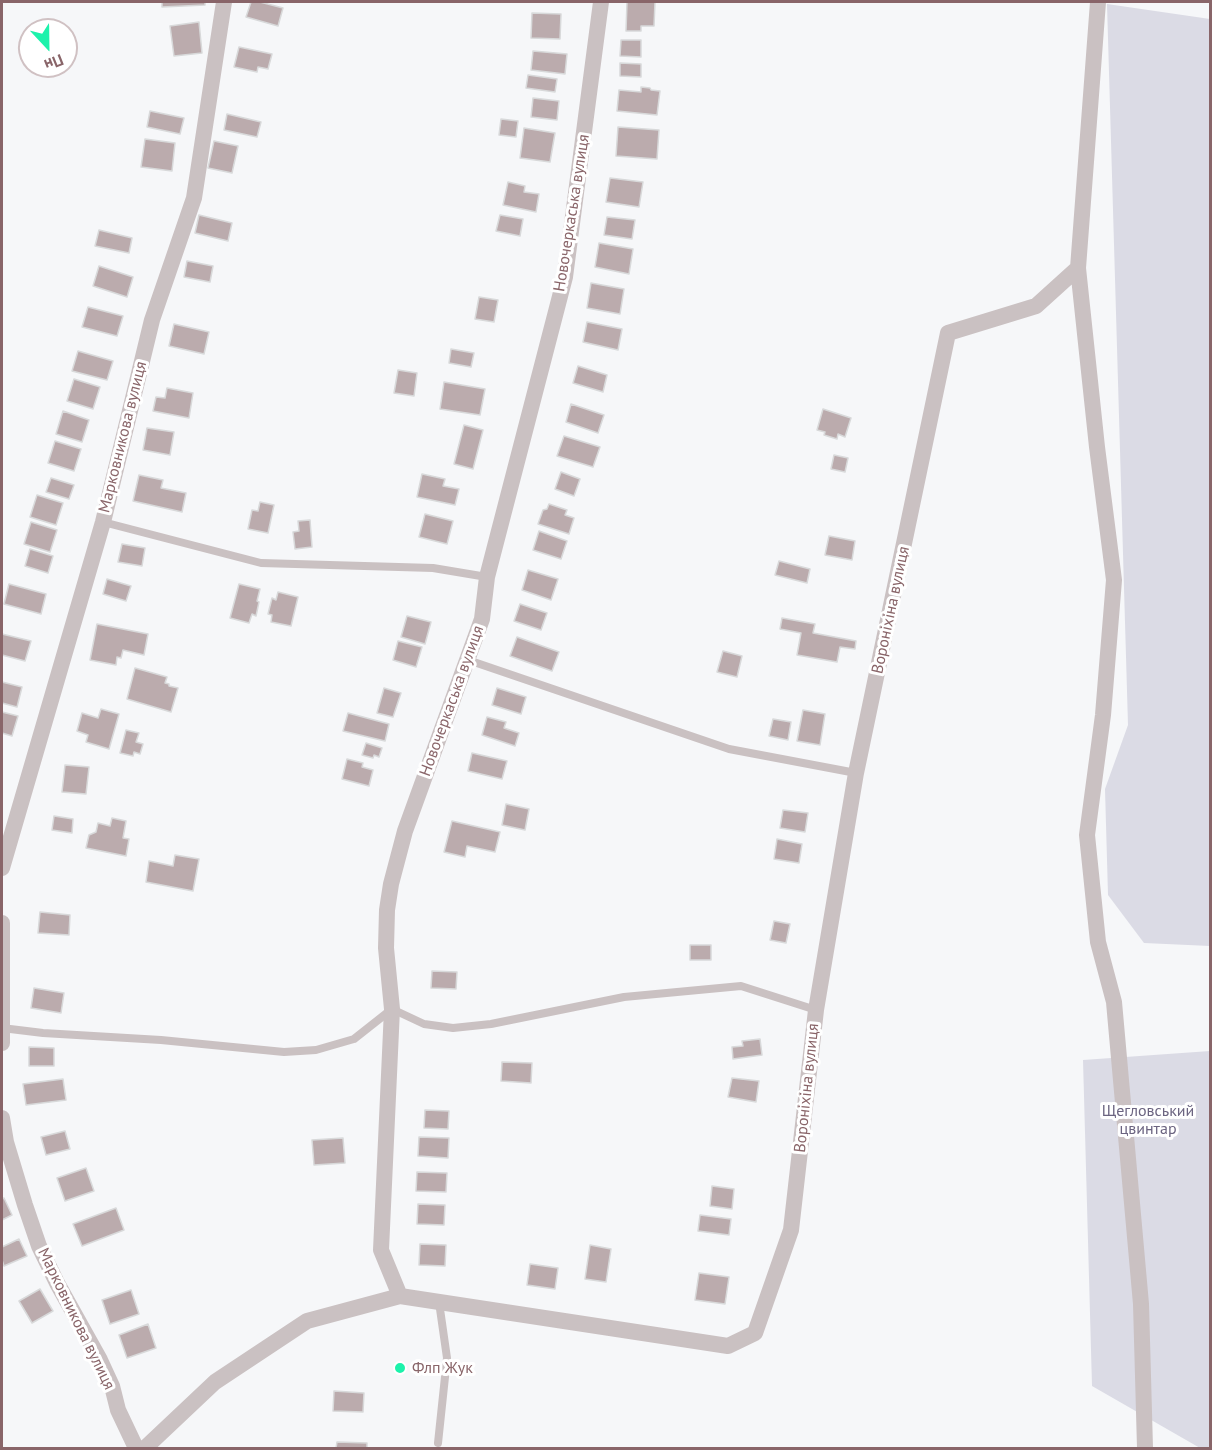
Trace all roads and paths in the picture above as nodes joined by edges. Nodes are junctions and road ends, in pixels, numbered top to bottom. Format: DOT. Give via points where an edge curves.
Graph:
graph roads {
  1 [pos="224,2"];
  2 [pos="601,2"];
  3 [pos="1098,2"];
  4 [pos="1078,268"];
  5 [pos="103,522"];
  6 [pos="487,576"];
  7 [pos="468,660"];
  8 [pos="856,773"];
  9 [pos="2,868"];
  10 [pos="2,923"];
  11 [pos="392,1009"];
  12 [pos="816,1010"];
  13 [pos="2,1028"];
  14 [pos="2,1043"];
  15 [pos="2,1118"];
  16 [pos="400,1296"];
  17 [pos="439,1302"];
  18 [pos="438,1443"];
  19 [pos="136,1449"];
  20 [pos="145,1449"];
  21 [pos="1145,1449"];
  1 -- 5 [label="street, Марковникова вулиця" via="194,198 152,320"];
  2 -- 6 [label="street, Новочеркаська вулиця" via="565,277"];
  3 -- 4 [label="street"];
  4 -- 8 [label="street, Вороніхіна вулиця" via="1036,306 948,333"];
  4 -- 21 [label="street" via="1114,580 1103,715 1087,835 1098,942 1114,1002 1141,1304"];
  5 -- 6 [label="lane" via="261,563 433,568"];
  5 -- 9 [label="street, Марковникова вулиця"];
  6 -- 7 [label="street, Новочеркаська вулиця" via="482,620"];
  7 -- 8 [label="lane" via="729,749"];
  7 -- 11 [label="street, Новочеркаська вулиця" via="405,831 391,884 386,948"];
  8 -- 12 [label="street, Вороніхіна вулиця"];
  10 -- 13 [label="street"];
  11 -- 12 [label="lane" via="424,1024 453,1028 624,997 741,986"];
  11 -- 13 [label="lane" via="354,1039 316,1050 284,1052"];
  11 -- 16 [label="street, Новочеркаська вулиця" via="381,1250"];
  12 -- 17 [label="street, Вороніхіна вулиця" via="791,1230 755,1333 728,1346"];
  13 -- 14 [label="street"];
  15 -- 19 [label="street, Марковникова вулиця" via="39,1246 100,1360"];
  16 -- 17 [label="street, Вороніхіна вулиця"];
  16 -- 20 [label="street, Вороніхіна вулиця" via="307,1321 215,1382"];
  17 -- 18 [label="lane" via="447,1358"];
}
